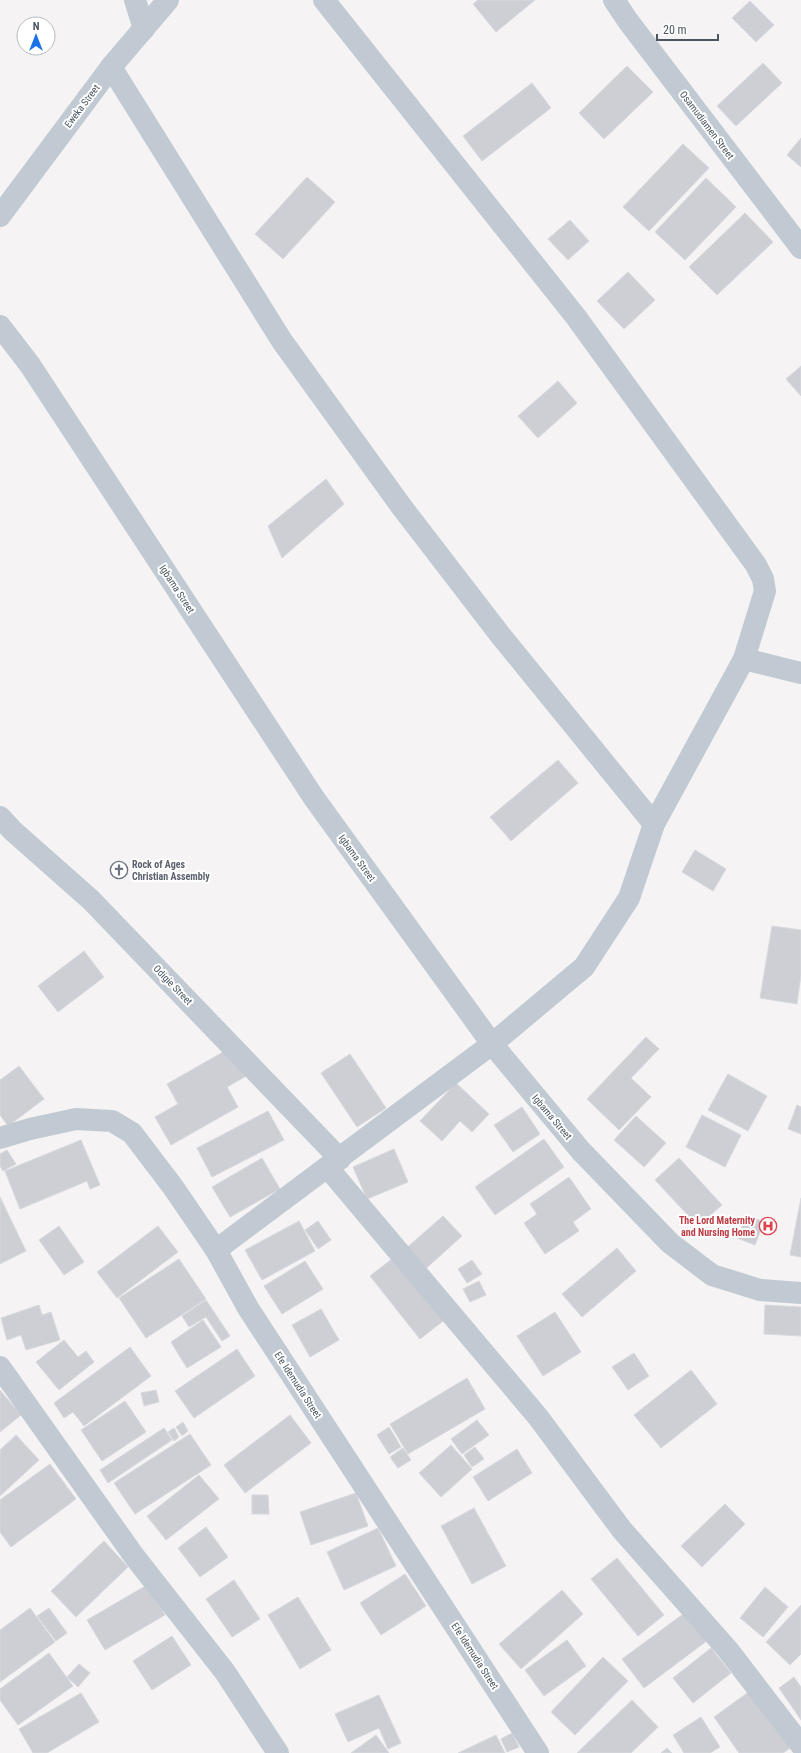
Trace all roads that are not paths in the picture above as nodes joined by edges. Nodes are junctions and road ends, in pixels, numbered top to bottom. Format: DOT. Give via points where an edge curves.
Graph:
graph roads {
  1 [pos="135,0"];
  2 [pos="168,0"];
  3 [pos="324,0"];
  4 [pos="614,0"];
  5 [pos="144,29"];
  6 [pos="111,67"];
  7 [pos="0,216"];
  8 [pos="801,248"];
  9 [pos="0,326"];
  10 [pos="744,659"];
  11 [pos="801,673"];
  12 [pos="0,817"];
  13 [pos="654,824"];
  14 [pos="492,1044"];
  15 [pos="0,1138"];
  16 [pos="334,1163"];
  17 [pos="216,1250"];
  18 [pos="801,1293"];
  19 [pos="0,1367"];
  20 [pos="801,1745"];
  21 [pos="278,1753"];
  22 [pos="538,1753"];
  1 -- 5 [label="street"];
  2 -- 5 [label="street, Eweka Street"];
  3 -- 10 [label="street" via="576,317 756,565 763,579 765,591"];
  4 -- 8 [label="street, Osamudiamen Street"];
  5 -- 6 [label="street, Eweka Street"];
  6 -- 7 [label="street, Eweka Street"];
  6 -- 13 [label="street" via="282,341 401,506 501,636"];
  9 -- 14 [label="street, Igbama Street" via="34,372 314,798"];
  10 -- 11 [label="street"];
  10 -- 13 [label="street"];
  12 -- 16 [label="street, Odigie Street" via="13,832 91,900"];
  13 -- 14 [label="street" via="629,898 584,967"];
  14 -- 16 [label="street"];
  14 -- 18 [label="street, Igbama Street" via="581,1151 670,1243 712,1275 760,1290"];
  15 -- 17 [label="street, Efe Idemudia Street" via="76,1119 112,1121 132,1133"];
  16 -- 17 [label="street"];
  16 -- 20 [label="street, Odigie Street" via="538,1417 622,1530 728,1650"];
  17 -- 22 [label="street, Efe Idemudia Street" via="248,1308"];
  19 -- 21 [label="street" via="134,1556 225,1672"];
}
